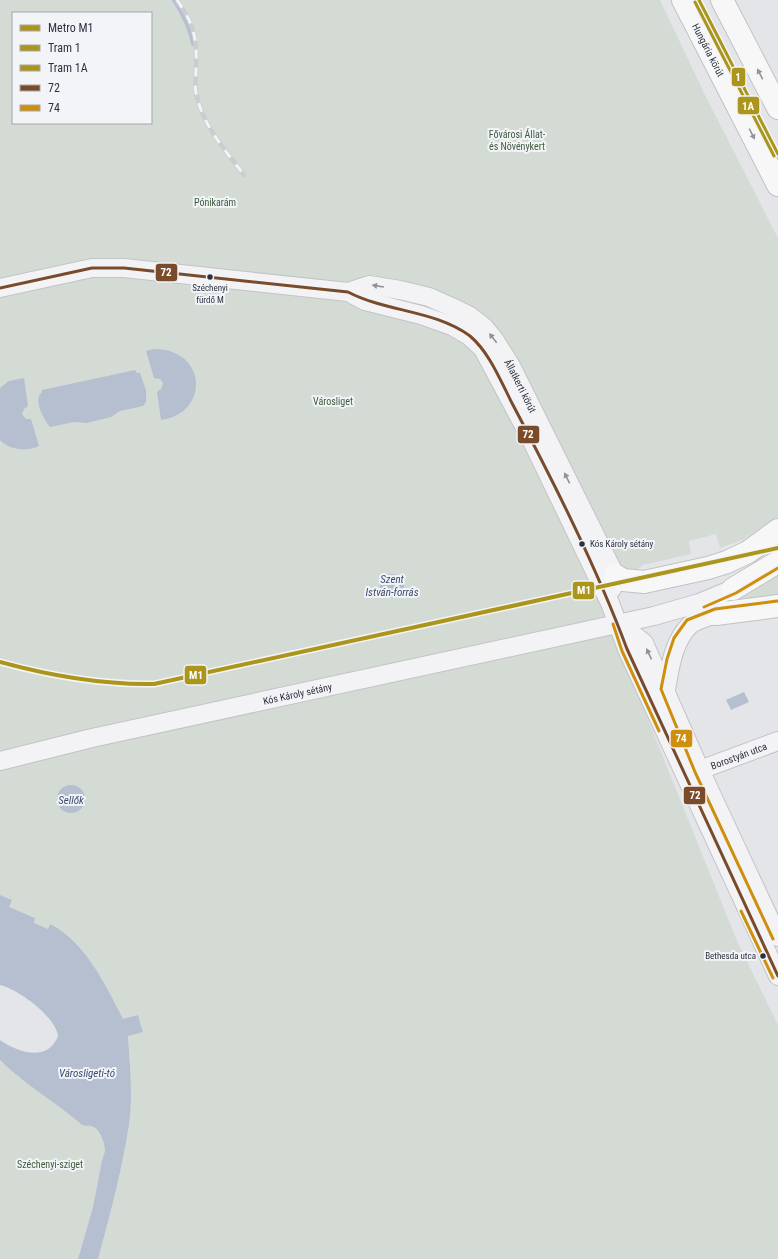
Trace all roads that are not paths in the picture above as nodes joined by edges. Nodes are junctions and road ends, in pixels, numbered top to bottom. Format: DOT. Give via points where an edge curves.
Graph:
graph roads {
  1 [pos="684,0"];
  2 [pos="722,0"];
  3 [pos="778,108"];
  4 [pos="778,185"];
  5 [pos="0,288"];
  6 [pos="348,292"];
  7 [pos="778,530"];
  8 [pos="778,562"];
  9 [pos="615,575"];
  10 [pos="733,590"];
  11 [pos="610,603"];
  12 [pos="778,606"];
  13 [pos="716,614"];
  14 [pos="654,616"];
  15 [pos="618,622"];
  16 [pos="666,689"];
  17 [pos="778,741"];
  18 [pos="0,761"];
  19 [pos="692,773"];
  20 [pos="778,937"];
  21 [pos="777,970"];
  1 -- 4 [label="main road, Hungária körút, one-way"];
  3 -- 2 [label="main road, one-way"];
  5 -- 6 [label="street, Állatkerti körút" via="92,268 124,268"];
  9 -- 6 [label="street, Állatkerti körút, one-way" via="511,366 484,327 470,316 428,297 369,285"];
  6 -- 11 [label="street, Állatkerti körút" via="365,301 421,315 452,326 469,336 483,349 531,439"];
  7 -- 9 [label="main road" via="748,552 708,568 644,582 624,580"];
  8 -- 10 [label="main road"];
  9 -- 11 [label="street"];
  10 -- 14 [label="street"];
  11 -- 15 [label="street, Állatkerti körút"];
  12 -- 13 [label="main road"];
  13 -- 14 [label="street" via="679,618"];
  13 -- 16 [label="street" via="690,624 672,660"];
  14 -- 15 [label="street, Kós Károly sétány"];
  16 -- 15 [label="street, one-way" via="644,643"];
  15 -- 18 [label="street, Kós Károly sétány" via="519,646 92,738"];
  15 -- 19 [label="street, Állatkerti körút" via="628,649"];
  16 -- 19 [label="street"];
  17 -- 19 [label="street, Borostyán utca"];
  19 -- 20 [label="street"];
  19 -- 21 [label="street"];
}
